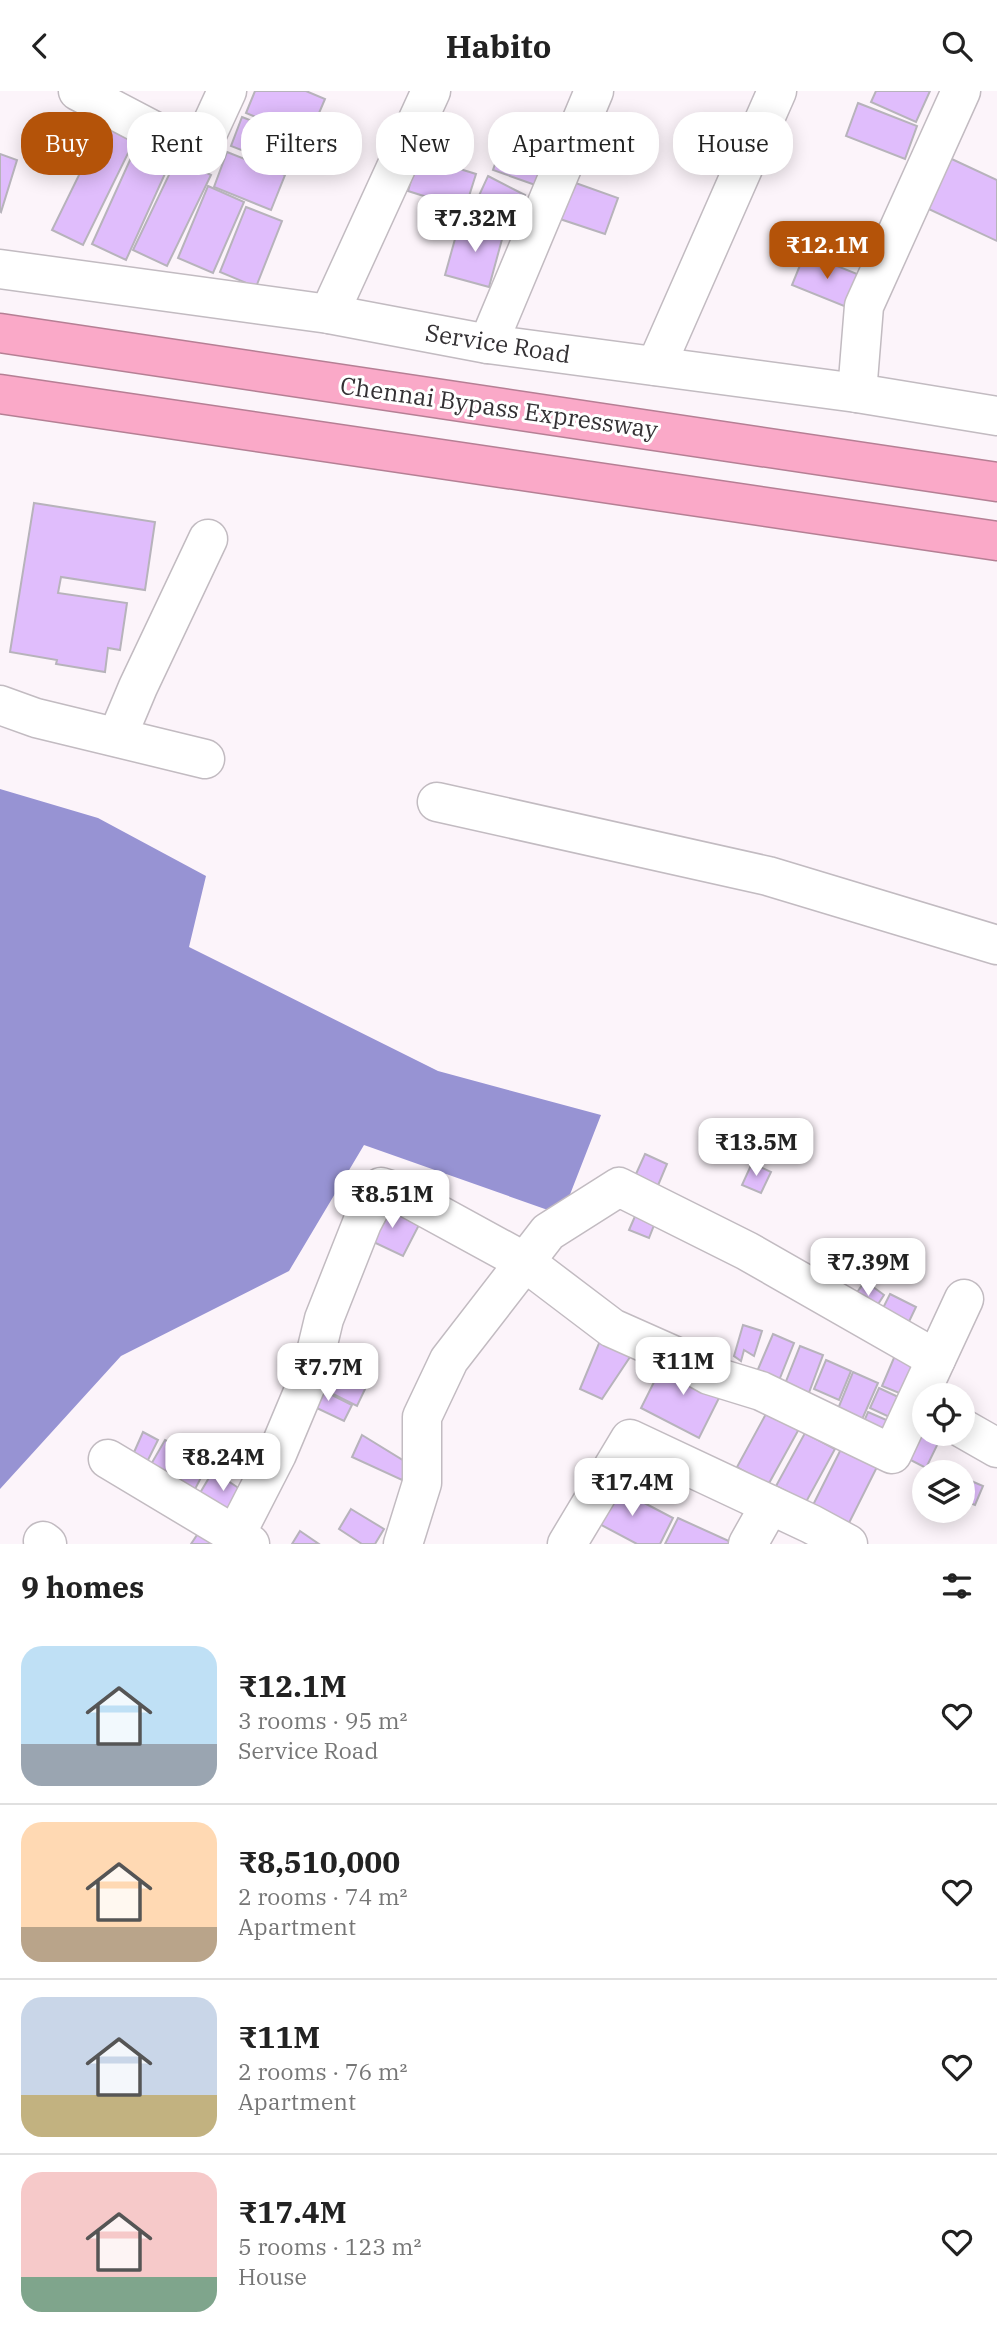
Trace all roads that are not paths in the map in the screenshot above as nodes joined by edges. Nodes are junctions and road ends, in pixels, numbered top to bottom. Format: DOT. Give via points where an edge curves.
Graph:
graph roads {
  1 [pos="78,91"];
  2 [pos="227,91"];
  3 [pos="431,91"];
  4 [pos="594,91"];
  5 [pos="777,91"];
  6 [pos="961,91"];
  7 [pos="0,269"];
  8 [pos="329,314"];
  9 [pos="0,333"];
  10 [pos="488,344"];
  11 [pos="656,366"];
  12 [pos="857,393"];
  13 [pos="0,394"];
  14 [pos="997,416"];
  15 [pos="997,482"];
  16 [pos="208,539"];
  17 [pos="997,541"];
  18 [pos="0,705"];
  19 [pos="117,737"];
  20 [pos="205,759"];
  21 [pos="438,801"];
  22 [pos="997,945"];
  23 [pos="524,1262"];
  24 [pos="964,1299"];
  25 [pos="936,1359"];
  26 [pos="927,1383"];
  27 [pos="912,1418"];
  28 [pos="975,1435"];
  29 [pos="997,1448"];
  30 [pos="108,1459"];
  31 [pos="770,1505"];
  32 [pos="243,1539"];
  33 [pos="403,1544"];
  34 [pos="567,1544"];
  35 [pos="748,1544"];
  36 [pos="848,1544"];
  1 -- 2 [label="street" via="198,153"];
  3 -- 8 [label="street"];
  4 -- 10 [label="street"];
  5 -- 11 [label="street"];
  6 -- 12 [label="street" via="864,306"];
  7 -- 8 [label="street, Service Road"];
  8 -- 10 [label="street, Service Road"];
  9 -- 15 [label="highway, Chennai Bypass Expressway"];
  10 -- 11 [label="street, Service Road"];
  11 -- 12 [label="street, Service Road"];
  12 -- 14 [label="street, Service Road"];
  13 -- 17 [label="highway"];
  16 -- 19 [label="street"];
  18 -- 19 [label="street"];
  19 -- 20 [label="street"];
  21 -- 22 [label="street" via="768,876"];
  23 -- 25 [label="street" via="548,1232 619,1187 747,1251"];
  23 -- 27 [label="street" via="612,1328 709,1375 761,1391 892,1454"];
  23 -- 32 [label="street" via="381,1187 324,1319 311,1373"];
  23 -- 33 [label="street" via="449,1360 422,1417 422,1483"];
  24 -- 25 [label="street"];
  25 -- 26 [label="street"];
  28 -- 29 [label="street"];
  30 -- 32 [label="street"];
  31 -- 34 [label="street" via="630,1439"];
  31 -- 35 [label="street"];
  31 -- 36 [label="street"];
}
